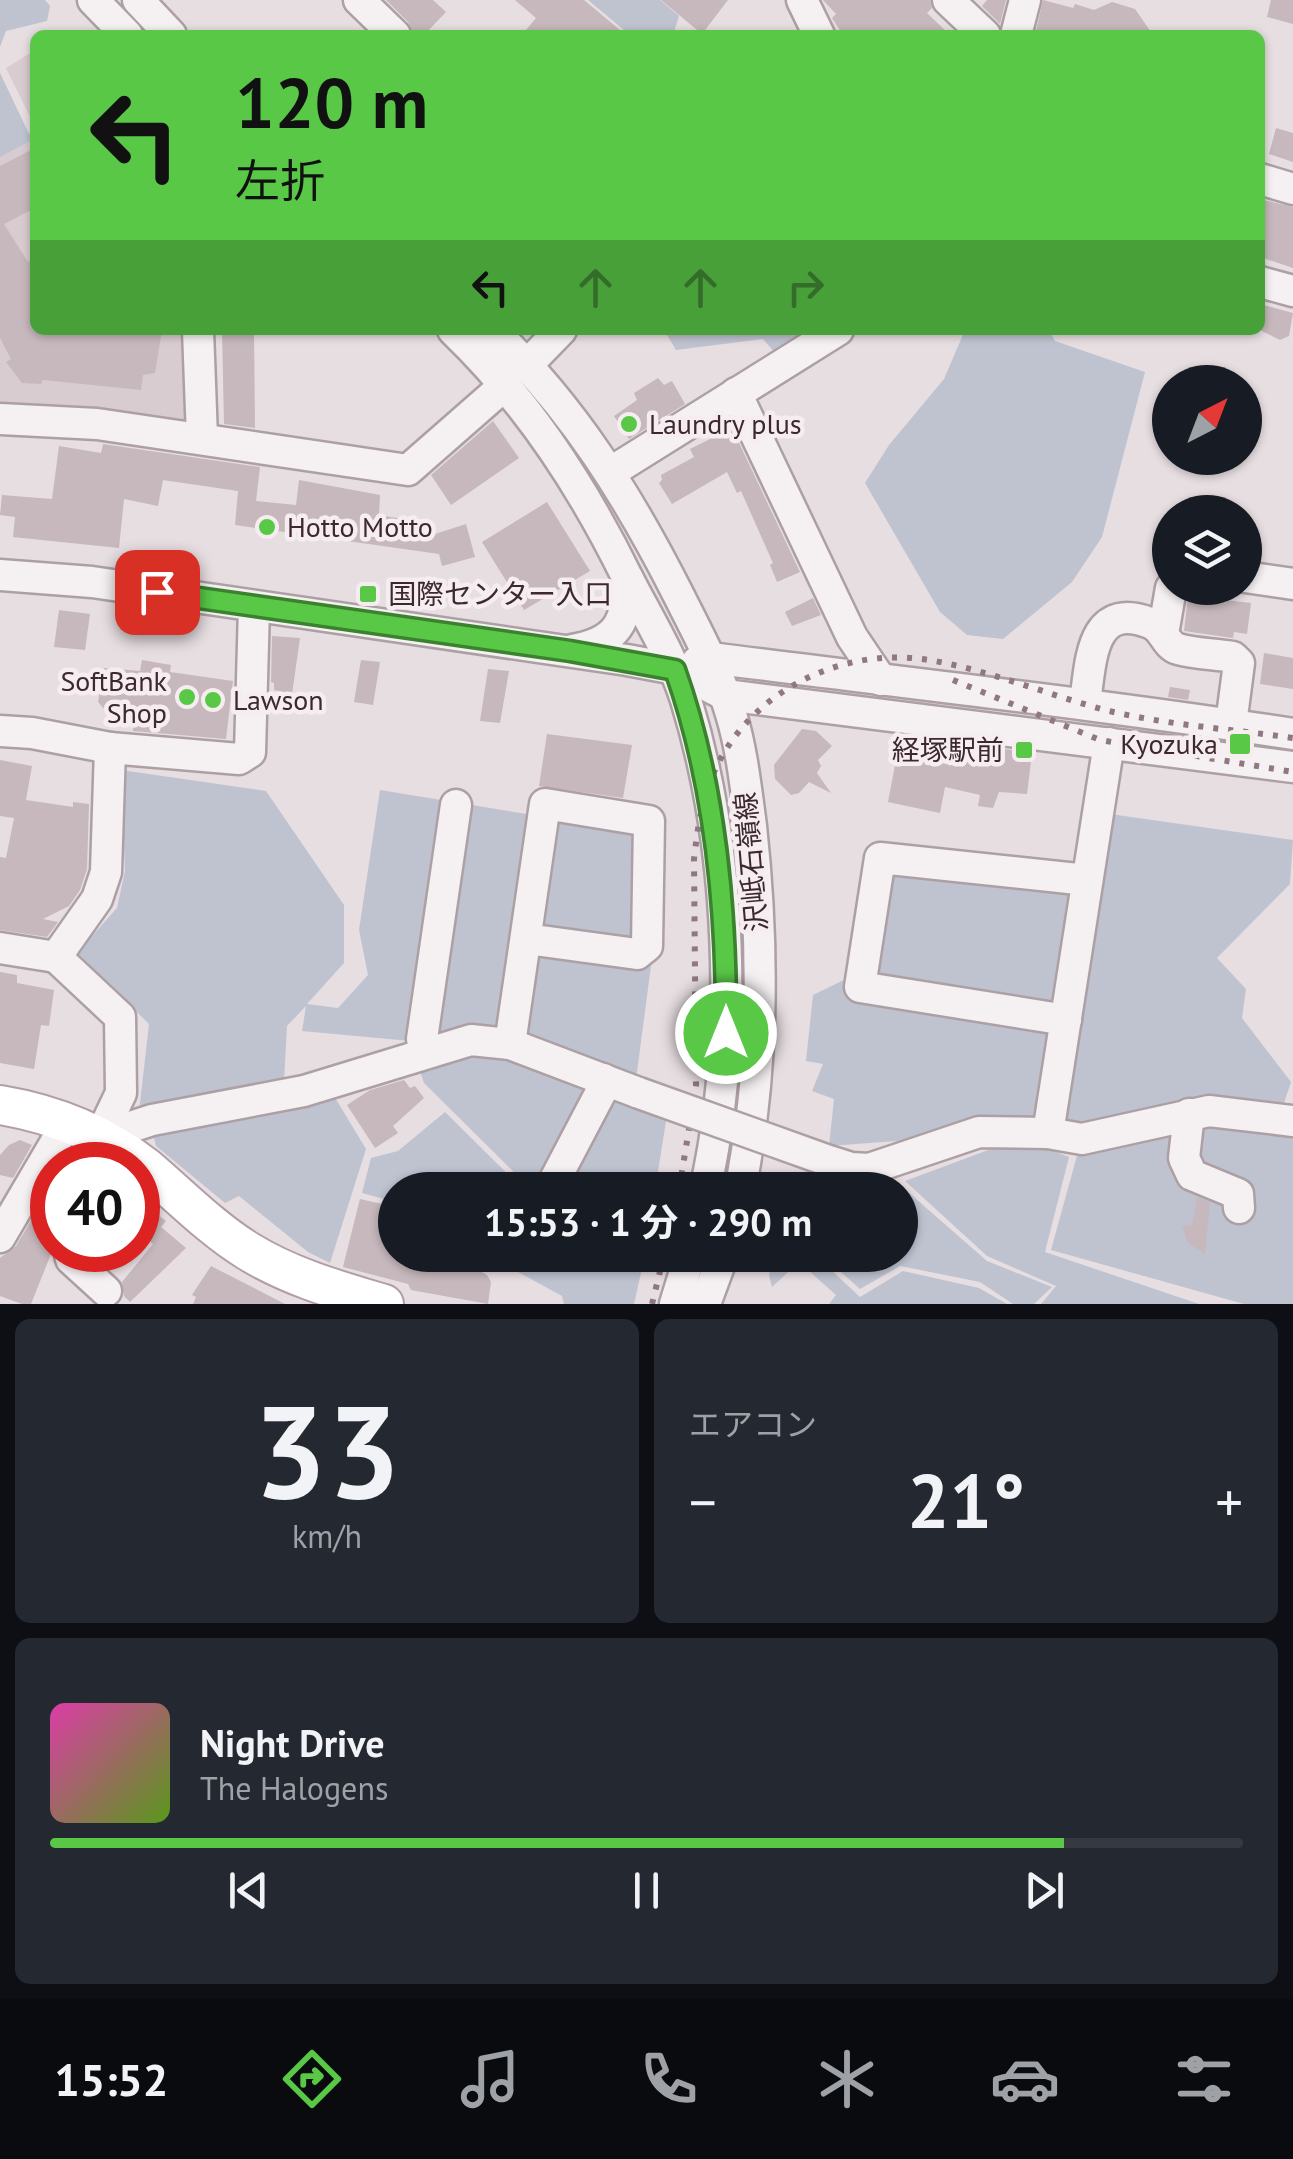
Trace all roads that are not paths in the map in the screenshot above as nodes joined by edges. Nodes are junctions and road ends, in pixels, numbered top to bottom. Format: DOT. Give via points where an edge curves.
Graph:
graph roads {
  1 [pos="93,0"];
  2 [pos="138,0"];
  3 [pos="358,0"];
  4 [pos="802,0"];
  5 [pos="948,0"];
  6 [pos="1025,0"];
  7 [pos="122,30"];
  8 [pos="166,30"];
  9 [pos="389,30"];
  10 [pos="817,30"];
  11 [pos="980,30"];
  12 [pos="1017,30"];
  13 [pos="1265,181"];
  14 [pos="1293,190"];
  15 [pos="1265,283"];
  16 [pos="1293,291"];
  17 [pos="198,335"];
  18 [pos="460,335"];
  19 [pos="495,335"];
  20 [pos="556,335"];
  21 [pos="830,335"];
  22 [pos="516,375"];
  23 [pos="736,393"];
  24 [pos="0,420"];
  25 [pos="202,438"];
  26 [pos="611,472"];
  27 [pos="0,574"];
  28 [pos="628,579"];
  29 [pos="1262,579"];
  30 [pos="1293,584"];
  31 [pos="1168,605"];
  32 [pos="254,607"];
  33 [pos="1164,634"];
  34 [pos="570,651"];
  35 [pos="711,658"];
  36 [pos="675,670"];
  37 [pos="881,680"];
  38 [pos="725,695"];
  39 [pos="1085,702"];
  40 [pos="1231,724"];
  41 [pos="0,731"];
  42 [pos="1293,734"];
  43 [pos="1109,744"];
  44 [pos="110,748"];
  45 [pos="1293,767"];
  46 [pos="456,805"];
  47 [pos="1087,880"];
  48 [pos="526,939"];
  49 [pos="0,948"];
  50 [pos="56,957"];
  51 [pos="1066,1020"];
  52 [pos="510,1044"];
  53 [pos="425,1052"];
  54 [pos="602,1079"];
  55 [pos="0,1105"];
  56 [pos="1189,1114"];
  57 [pos="1293,1121"];
  58 [pos="1048,1133"];
  59 [pos="96,1142"];
  60 [pos="559,1172"];
  61 [pos="708,1172"];
  62 [pos="742,1172"];
  63 [pos="160,1188"];
  64 [pos="30,1207"];
  65 [pos="1239,1208"];
  66 [pos="0,1237"];
  67 [pos="85,1272"];
  68 [pos="685,1272"];
  69 [pos="717,1272"];
  70 [pos="106,1291"];
  71 [pos="384,1304"];
  72 [pos="675,1304"];
  73 [pos="705,1304"];
  1 -- 7 [label="street"];
  2 -- 8 [label="street"];
  3 -- 9 [label="street"];
  4 -- 10 [label="street"];
  5 -- 11 [label="street"];
  6 -- 12 [label="street"];
  13 -- 14 [label="street"];
  15 -- 16 [label="street"];
  17 -- 25 [label="street"];
  18 -- 22 [label="street"];
  19 -- 22 [label="street"];
  20 -- 22 [label="street"];
  21 -- 23 [label="street"];
  22 -- 25 [label="street" via="408,470"];
  22 -- 26 [label="street, 沢岻石嶺線" via="575,422"];
  22 -- 28 [label="street"];
  23 -- 26 [label="street"];
  23 -- 37 [label="street" via="852,637"];
  24 -- 25 [label="street"];
  26 -- 35 [label="street, 沢岻石嶺線"];
  27 -- 32 [label="street"];
  28 -- 34 [label="street" via="628,610 620,626"];
  28 -- 36 [label="street"];
  29 -- 30 [label="street"];
  31 -- 33 [label="street"];
  32 -- 34 [label="street"];
  32 -- 44 [label="street" via="250,752 239,759"];
  33 -- 39 [label="street" via="1149,622 1107,624 1094,641"];
  33 -- 40 [label="street" via="1175,648 1239,663"];
  34 -- 36 [label="street"];
  35 -- 36 [label="street"];
  35 -- 37 [label="street"];
  35 -- 38 [label="street, 沢岻石嶺線"];
  36 -- 38 [label="street"];
  36 -- 61 [label="street" via="705,780 725,954 723,1072"];
  37 -- 39 [label="street"];
  38 -- 43 [label="street"];
  38 -- 62 [label="street, 沢岻石嶺線" via="748,807 758,946 757,1057"];
  39 -- 40 [label="street"];
  40 -- 42 [label="street"];
  41 -- 44 [label="street"];
  43 -- 45 [label="street"];
  43 -- 47 [label="street"];
  44 -- 50 [label="street" via="106,872 97,900"];
  46 -- 53 [label="street"];
  47 -- 51 [label="street"];
  47 -- 51 [label="street" via="880,858 860,987"];
  48 -- 48 [label="street" via="544,804 649,821 647,946 637,954"];
  48 -- 52 [label="street"];
  49 -- 50 [label="street"];
  50 -- 59 [label="street" via="120,1017 121,1093"];
  51 -- 58 [label="street"];
  52 -- 53 [label="street" via="471,1040"];
  52 -- 54 [label="street"];
  53 -- 59 [label="street" via="304,1091 182,1113"];
  54 -- 58 [label="street, bridge" via="852,1168 870,1169 979,1132"];
  54 -- 60 [label="street"];
  55 -- 59 [label="main road"];
  56 -- 57 [label="street" via="1234,1112"];
  56 -- 58 [label="street" via="1082,1138"];
  56 -- 65 [label="street" via="1184,1158 1192,1175 1238,1194"];
  63 -- 71 [label="main road" via="250,1252 301,1278"];
  64 -- 66 [label="street"];
  67 -- 70 [label="street"];
  68 -- 72 [label="street"];
  69 -- 73 [label="street"];
}
